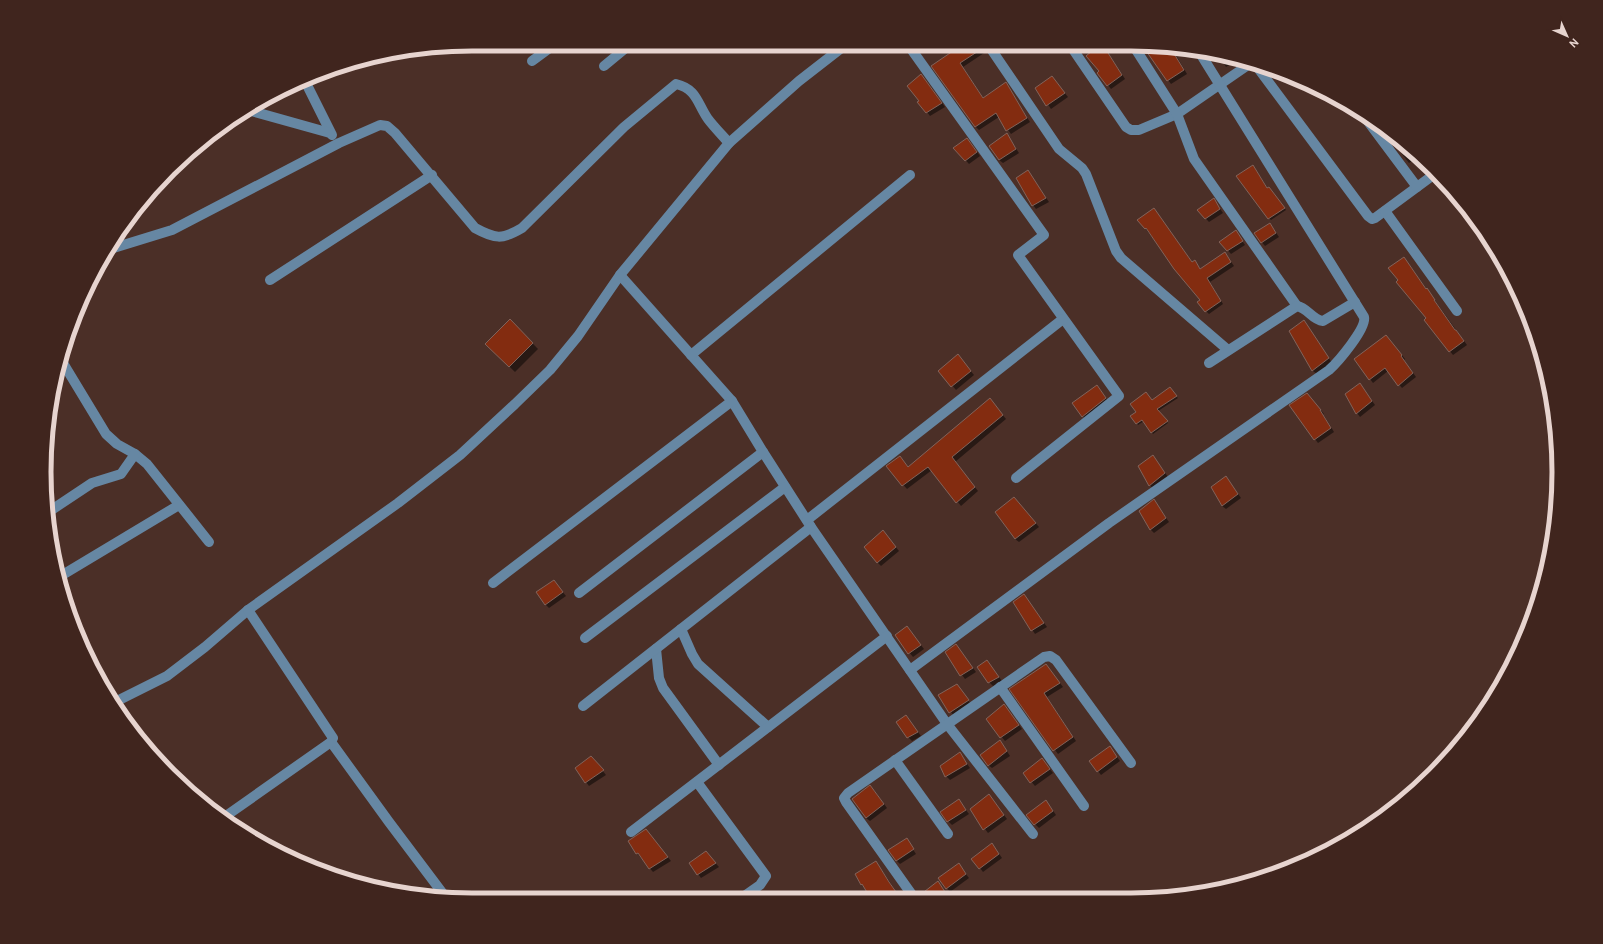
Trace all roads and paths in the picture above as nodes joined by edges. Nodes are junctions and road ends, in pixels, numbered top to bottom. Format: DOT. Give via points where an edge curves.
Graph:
graph roads {
  1 [pos="546,51"];
  2 [pos="622,51"];
  3 [pos="838,51"];
  4 [pos="913,51"];
  5 [pos="992,51"];
  6 [pos="1074,51"];
  7 [pos="1137,51"];
  8 [pos="1203,57"];
  9 [pos="532,61"];
  10 [pos="604,66"];
  11 [pos="1246,67"];
  12 [pos="1260,71"];
  13 [pos="306,85"];
  14 [pos="1220,85"];
  15 [pos="254,112"];
  16 [pos="1177,114"];
  17 [pos="1375,129"];
  18 [pos="330,133"];
  19 [pos="339,143"];
  20 [pos="729,143"];
  21 [pos="432,175"];
  22 [pos="910,175"];
  23 [pos="1431,177"];
  24 [pos="1418,187"];
  25 [pos="1385,211"];
  26 [pos="116,247"];
  27 [pos="620,275"];
  28 [pos="270,280"];
  29 [pos="1355,302"];
  30 [pos="1297,306"];
  31 [pos="1457,312"];
  32 [pos="1063,319"];
  33 [pos="1228,350"];
  34 [pos="691,356"];
  35 [pos="1209,362"];
  36 [pos="64,365"];
  37 [pos="732,401"];
  38 [pos="763,452"];
  39 [pos="135,454"];
  40 [pos="1016,478"];
  41 [pos="785,487"];
  42 [pos="179,505"];
  43 [pos="53,509"];
  44 [pos="809,524"];
  45 [pos="209,542"];
  46 [pos="64,574"];
  47 [pos="493,583"];
  48 [pos="579,593"];
  49 [pos="248,610"];
  50 [pos="681,629"];
  51 [pos="886,636"];
  52 [pos="585,638"];
  53 [pos="656,649"];
  54 [pos="910,670"];
  55 [pos="1000,687"];
  56 [pos="118,700"];
  57 [pos="583,706"];
  58 [pos="947,724"];
  59 [pos="768,727"];
  60 [pos="331,742"];
  61 [pos="895,760"];
  62 [pos="1131,763"];
  63 [pos="719,765"];
  64 [pos="697,782"];
  65 [pos="1084,806"];
  66 [pos="228,815"];
  67 [pos="632,832"];
  68 [pos="948,834"];
  69 [pos="1033,834"];
  70 [pos="442,892"];
  71 [pos="749,893"];
  72 [pos="911,893"];
  1 -- 9 [label="street"];
  2 -- 10 [label="street"];
  3 -- 20 [label="street" via="799,81"];
  4 -- 32 [label="street" via="1044,235 1018,255"];
  5 -- 33 [label="street" via="1059,149 1086,174 1121,258"];
  6 -- 16 [label="street" via="1126,127 1139,130"];
  7 -- 16 [label="street"];
  8 -- 14 [label="street"];
  11 -- 14 [label="street"];
  12 -- 25 [label="street" via="1368,216 1372,219"];
  13 -- 18 [label="street"];
  14 -- 16 [label="street"];
  14 -- 29 [label="street"];
  15 -- 18 [label="street"];
  16 -- 30 [label="street" via="1194,159"];
  17 -- 24 [label="street"];
  18 -- 19 [label="street"];
  19 -- 21 [label="street" via="380,125 387,126"];
  19 -- 26 [label="street" via="172,230"];
  20 -- 21 [label="street" via="709,120 694,94 686,86 676,84 624,127 522,228 502,237 490,236 475,228"];
  20 -- 27 [label="street"];
  21 -- 28 [label="street"];
  22 -- 34 [label="street"];
  23 -- 24 [label="street"];
  24 -- 25 [label="street"];
  25 -- 31 [label="street"];
  27 -- 34 [label="street"];
  27 -- 49 [label="street" via="578,336 550,370 465,450 398,503"];
  29 -- 30 [label="street" via="1323,321"];
  29 -- 54 [label="street" via="1364,317 1364,324 1339,362 1109,523"];
  30 -- 33 [label="street"];
  32 -- 40 [label="street" via="1119,396"];
  32 -- 44 [label="street"];
  33 -- 35 [label="street"];
  34 -- 37 [label="street"];
  36 -- 39 [label="street" via="106,434"];
  37 -- 38 [label="street"];
  37 -- 47 [label="street"];
  38 -- 41 [label="street"];
  38 -- 48 [label="street"];
  39 -- 42 [label="street" via="147,464"];
  39 -- 43 [label="street" via="121,474 92,483"];
  41 -- 44 [label="street"];
  41 -- 52 [label="street"];
  42 -- 45 [label="street"];
  42 -- 46 [label="street"];
  44 -- 50 [label="street"];
  44 -- 51 [label="street"];
  49 -- 56 [label="street" via="167,676"];
  49 -- 60 [label="street" via="332,734"];
  50 -- 53 [label="street"];
  50 -- 59 [label="street" via="698,664"];
  51 -- 54 [label="street"];
  51 -- 59 [label="street"];
  53 -- 57 [label="street"];
  53 -- 63 [label="street" via="659,678 663,688"];
  54 -- 58 [label="street"];
  55 -- 58 [label="street"];
  55 -- 62 [label="street" via="1044,657 1050,656 1056,660"];
  55 -- 65 [label="street"];
  58 -- 61 [label="street"];
  58 -- 69 [label="street"];
  59 -- 63 [label="street"];
  60 -- 66 [label="street"];
  60 -- 70 [label="street"];
  61 -- 68 [label="street"];
  61 -- 72 [label="street" via="844,798"];
  63 -- 64 [label="street"];
  64 -- 67 [label="street"];
  64 -- 71 [label="street" via="766,876 760,885"];
}
